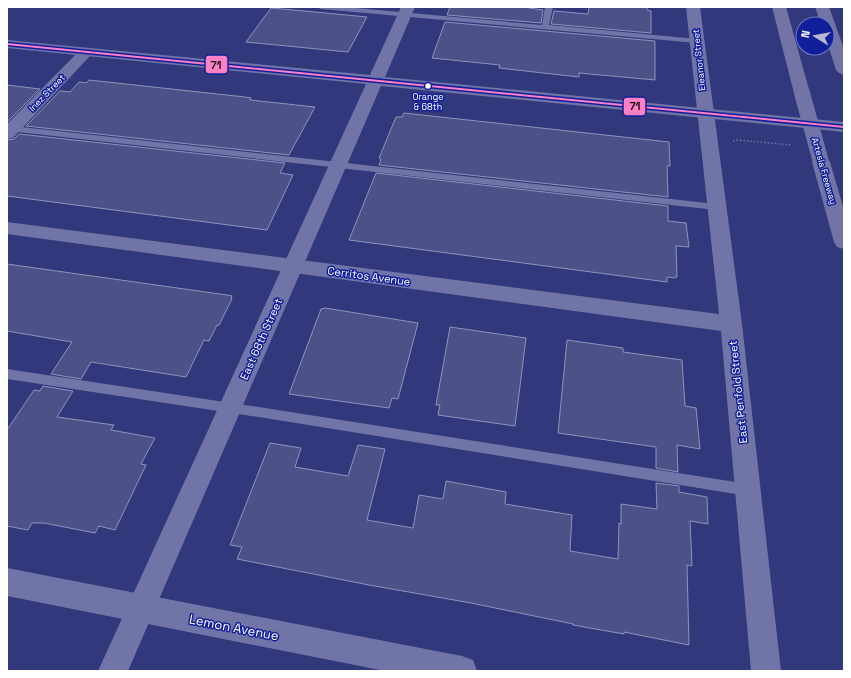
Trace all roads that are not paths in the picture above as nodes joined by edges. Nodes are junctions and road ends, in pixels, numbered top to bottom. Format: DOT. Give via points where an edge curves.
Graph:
graph roads {
  1 [pos="321,7"];
  2 [pos="549,7"];
  3 [pos="693,7"];
  4 [pos="779,7"];
  5 [pos="822,7"];
  6 [pos="406,11"];
  7 [pos="545,28"];
  8 [pos="697,41"];
  9 [pos="7,44"];
  10 [pos="86,52"];
  11 [pos="844,70"];
  12 [pos="375,81"];
  13 [pos="705,114"];
  14 [pos="844,127"];
  15 [pos="9,132"];
  16 [pos="338,164"];
  17 [pos="716,207"];
  18 [pos="7,228"];
  19 [pos="844,242"];
  20 [pos="293,265"];
  21 [pos="731,324"];
  22 [pos="7,374"];
  23 [pos="230,408"];
  24 [pos="748,490"];
  25 [pos="7,582"];
  26 [pos="141,609"];
  27 [pos="113,671"];
  28 [pos="462,671"];
  29 [pos="766,671"];
  1 -- 6 [label="lane"];
  2 -- 7 [label="lane"];
  3 -- 8 [label="street, Eleanor Street"];
  4 -- 19 [label="highway, Artesia Freeway, bridge"];
  5 -- 11 [label="highway"];
  6 -- 7 [label="lane"];
  6 -- 12 [label="street, East 68th Street"];
  7 -- 8 [label="lane"];
  8 -- 13 [label="street, Eleanor Street"];
  9 -- 10 [label="street"];
  10 -- 12 [label="street"];
  10 -- 15 [label="street, Inez Street"];
  12 -- 13 [label="street"];
  12 -- 16 [label="street, East 68th Street"];
  13 -- 14 [label="street"];
  13 -- 17 [label="street, East Penfold Street"];
  15 -- 16 [label="lane"];
  16 -- 17 [label="lane"];
  16 -- 20 [label="street, East 68th Street"];
  17 -- 21 [label="street, East Penfold Street"];
  18 -- 20 [label="street, Cerritos Avenue"];
  20 -- 21 [label="street, Cerritos Avenue"];
  20 -- 23 [label="street, East 68th Street"];
  21 -- 24 [label="street, East Penfold Street"];
  22 -- 23 [label="lane"];
  23 -- 24 [label="lane"];
  23 -- 26 [label="street, East 68th Street"];
  24 -- 29 [label="street, East Penfold Street"];
  25 -- 26 [label="street, Lemon Avenue"];
  26 -- 27 [label="street, East 68th Street"];
  26 -- 28 [label="street, Lemon Avenue"];
}
